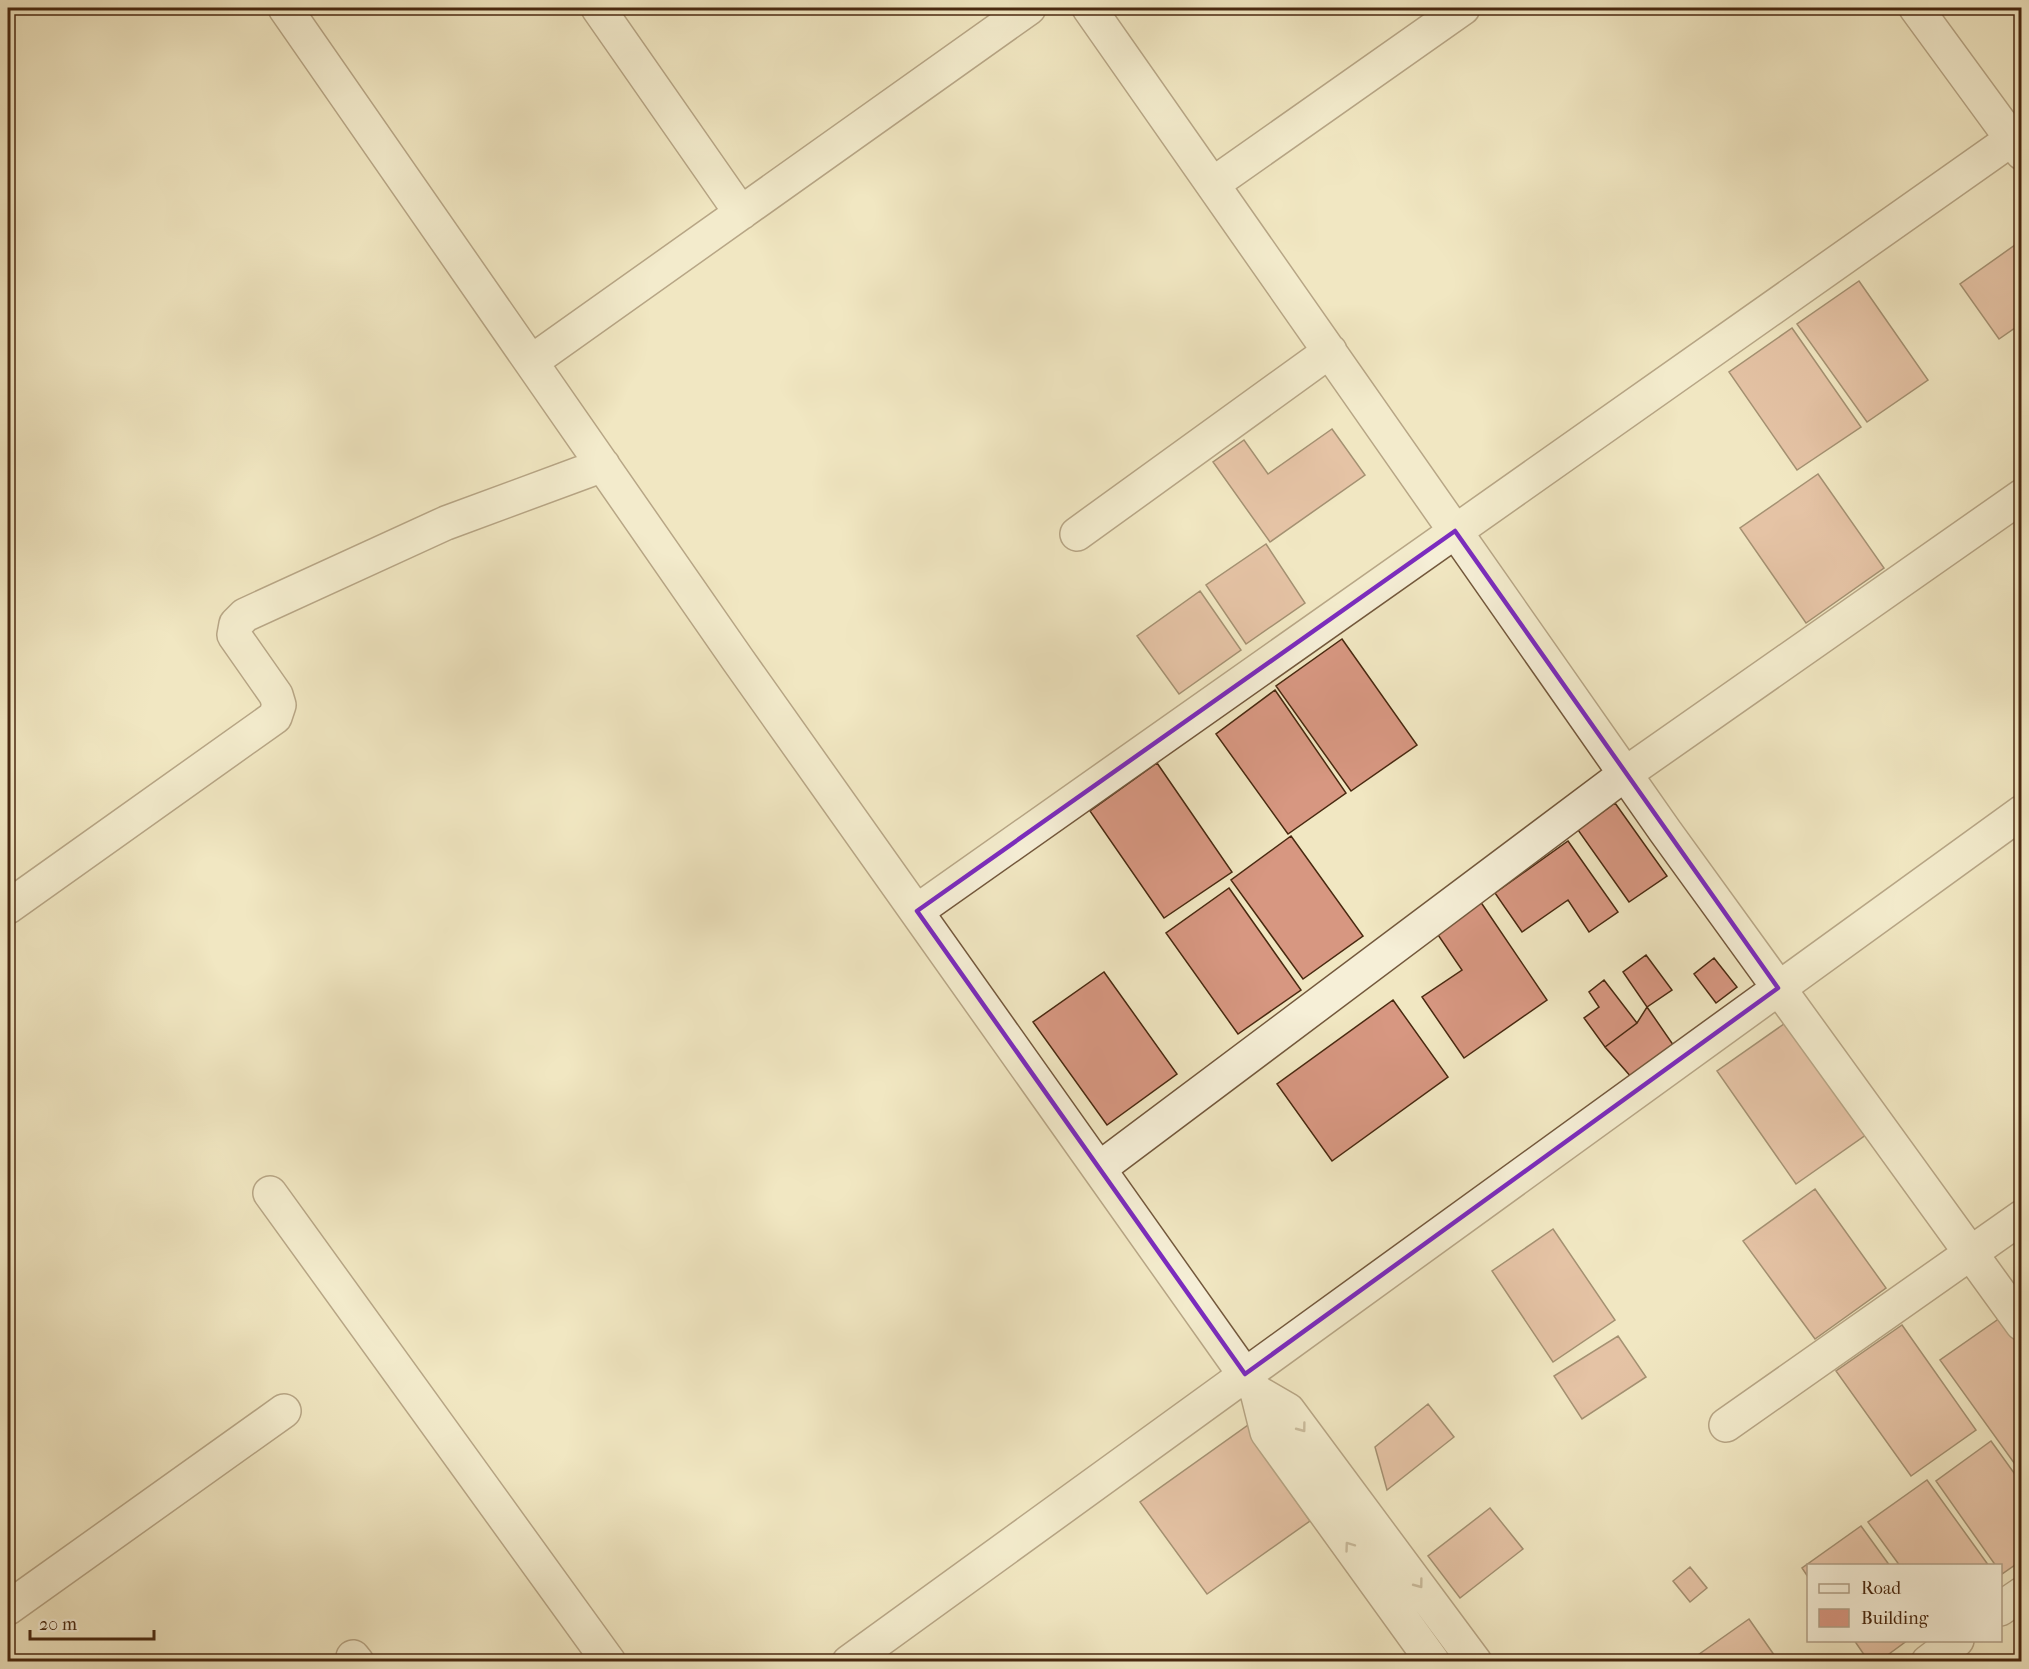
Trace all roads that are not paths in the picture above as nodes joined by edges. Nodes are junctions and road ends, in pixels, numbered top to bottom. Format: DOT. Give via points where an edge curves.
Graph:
graph roads {
  1 [pos="285,8"];
  2 [pos="598,8"];
  3 [pos="1029,8"];
  4 [pos="1089,8"];
  5 [pos="1463,8"];
  6 [pos="1916,8"];
  7 [pos="2017,146"];
  8 [pos="1213,184"];
  9 [pos="741,213"];
  10 [pos="1330,351"];
  11 [pos="531,362"];
  12 [pos="603,465"];
  13 [pos="2022,496"];
  14 [pos="1455,531"];
  15 [pos="1077,534"];
  16 [pos="1625,774"];
  17 [pos="2022,812"];
  18 [pos="8,907"];
  19 [pos="917,911"];
  20 [pos="1778,987"];
  21 [pos="1100,1168"];
  22 [pos="270,1193"];
  23 [pos="2022,1217"];
  24 [pos="1971,1254"];
  25 [pos="2022,1324"];
  26 [pos="1251,1383"];
  27 [pos="284,1412"];
  28 [pos="1726,1425"];
  29 [pos="2022,1594"];
  30 [pos="8,1608"];
  31 [pos="2002,1608"];
  32 [pos="1956,1642"];
  33 [pos="609,1662"];
  34 [pos="849,1662"];
  35 [pos="1433,1662"];
  36 [pos="1475,1662"];
  37 [pos="1928,1662"];
  1 -- 11 [label="street"];
  2 -- 9 [label="street"];
  3 -- 9 [label="street"];
  4 -- 8 [label="street"];
  5 -- 8 [label="street"];
  6 -- 7 [label="street"];
  7 -- 14 [label="street"];
  8 -- 10 [label="street"];
  9 -- 11 [label="street"];
  10 -- 14 [label="street"];
  10 -- 15 [label="street"];
  11 -- 12 [label="street"];
  12 -- 18 [label="street" via="446,523 245,615 236,624 234,635 276,695 279,705 275,717"];
  12 -- 19 [label="street"];
  13 -- 16 [label="street"];
  14 -- 16 [label="street"];
  14 -- 19 [label="street"];
  16 -- 20 [label="street"];
  16 -- 21 [label="street"];
  17 -- 20 [label="street"];
  19 -- 21 [label="street"];
  20 -- 24 [label="street"];
  20 -- 26 [label="street"];
  21 -- 26 [label="street"];
  22 -- 33 [label="street"];
  23 -- 24 [label="street"];
  24 -- 25 [label="street"];
  24 -- 28 [label="street"];
  26 -- 34 [label="street"];
  35 -- 26 [label="street, one-way" via="1267,1432"];
  26 -- 36 [label="street, one-way" via="1288,1410"];
  27 -- 30 [label="street"];
  29 -- 31 [label="street"];
  32 -- 37 [label="street"];
}
